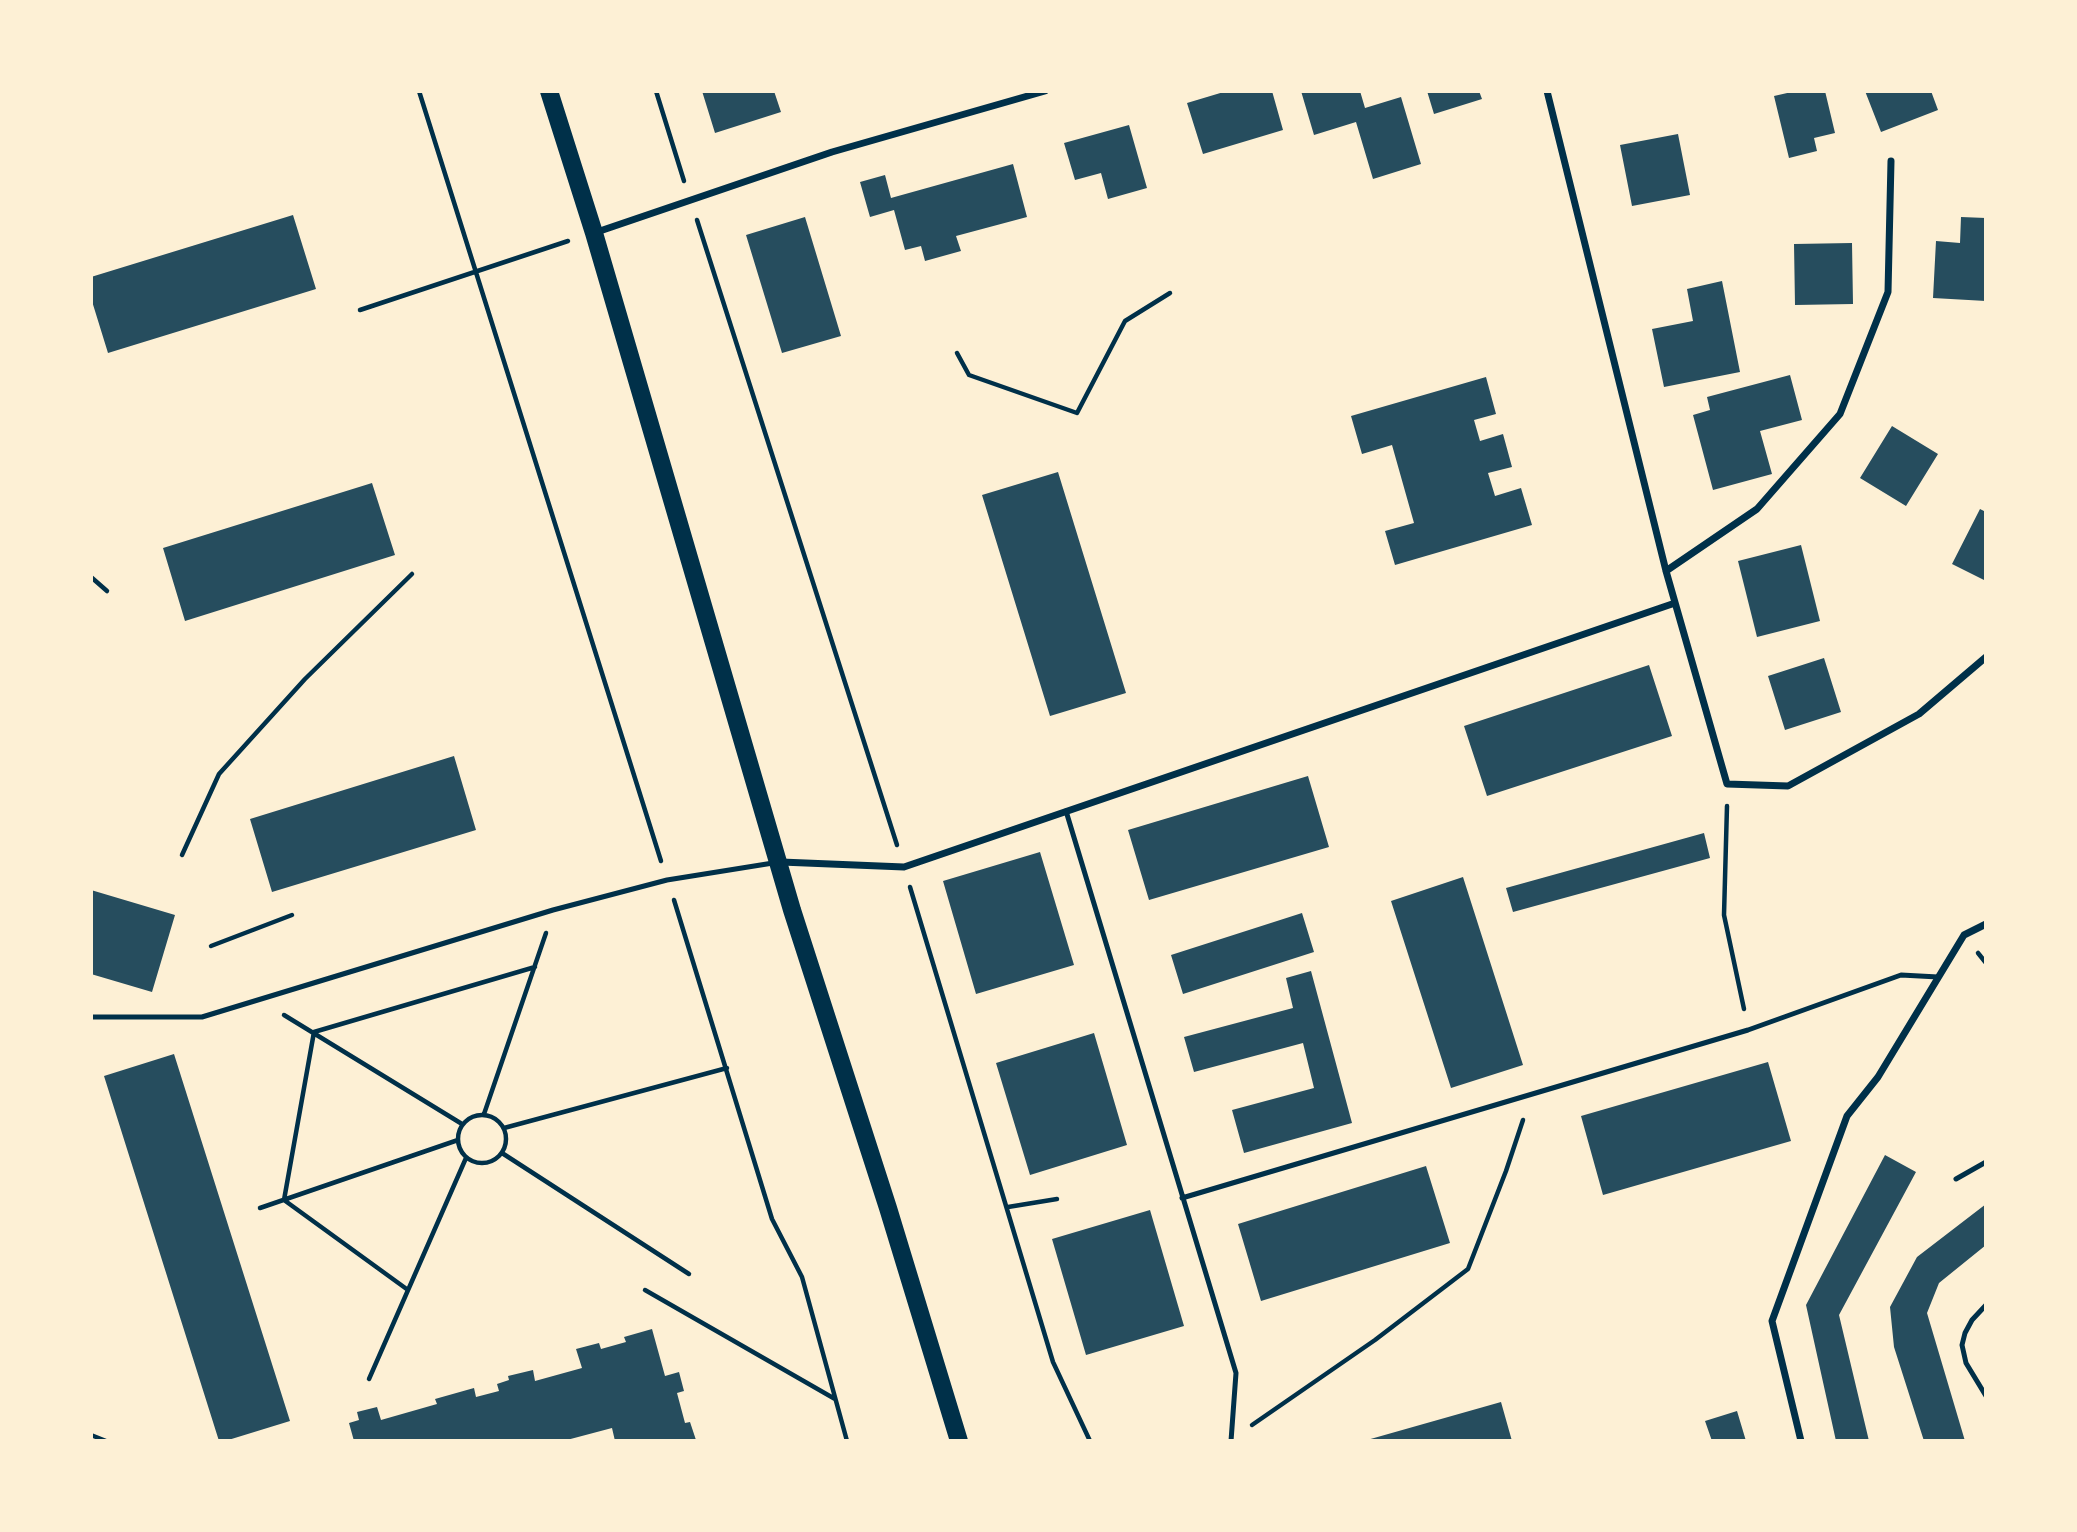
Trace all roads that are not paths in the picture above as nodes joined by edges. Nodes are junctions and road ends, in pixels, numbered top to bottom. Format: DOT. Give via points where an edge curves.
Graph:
graph roads {
  1 [pos="549,91"];
  2 [pos="1045,91"];
  3 [pos="1547,91"];
  4 [pos="1891,161"];
  5 [pos="594,233"];
  6 [pos="1666,571"];
  7 [pos="1675,603"];
  8 [pos="1986,657"];
  9 [pos="1066,811"];
  10 [pos="780,862"];
  11 [pos="1986,924"];
  12 [pos="1938,977"];
  13 [pos="91,1017"];
  14 [pos="1986,1162"];
  15 [pos="1956,1180"];
  16 [pos="1182,1198"];
  17 [pos="1986,1305"];
  18 [pos="1986,1396"];
  19 [pos="1231,1440"];
  20 [pos="959,1441"];
  21 [pos="1801,1441"];
  1 -- 5 [label="main road"];
  2 -- 5 [label="street" via="832,152"];
  3 -- 6 [label="street"];
  4 -- 6 [label="street" via="1888,292 1840,414 1756,509"];
  5 -- 10 [label="main road"];
  6 -- 7 [label="street"];
  7 -- 8 [label="street" via="1727,785 1787,786 1919,714"];
  7 -- 9 [label="street"];
  9 -- 10 [label="street" via="904,867"];
  9 -- 16 [label="lane"];
  10 -- 13 [label="lane" via="667,880 553,910 202,1017"];
  10 -- 20 [label="main road"];
  11 -- 12 [label="street" via="1964,935"];
  12 -- 16 [label="lane" via="1901,975 1748,1030"];
  12 -- 21 [label="street" via="1878,1077 1847,1116 1772,1321"];
  14 -- 15 [label="lane"];
  16 -- 19 [label="lane" via="1236,1373"];
  17 -- 18 [label="lane" via="1972,1320 1962,1345 1966,1363"];
}
